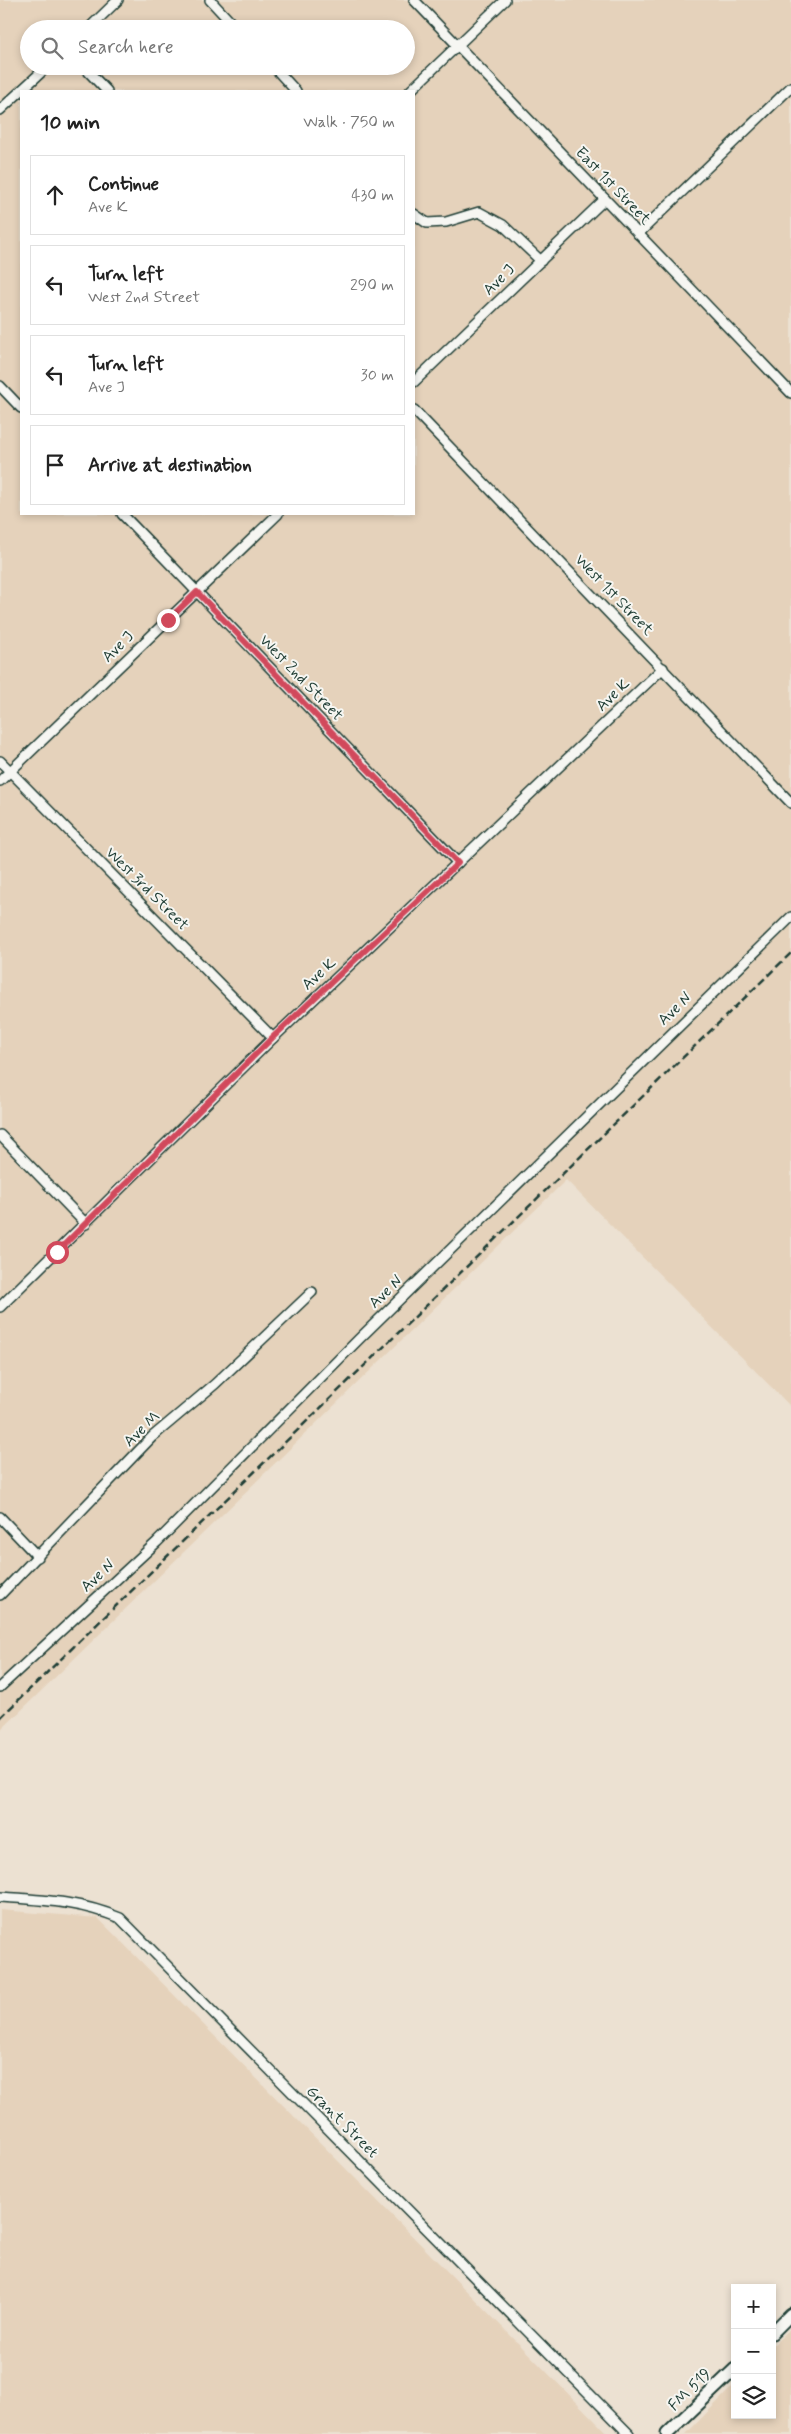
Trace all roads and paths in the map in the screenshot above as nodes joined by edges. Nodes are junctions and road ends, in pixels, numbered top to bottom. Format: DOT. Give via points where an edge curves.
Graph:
graph roads {
  1 [pos="118,0"];
  2 [pos="210,0"];
  3 [pos="414,0"];
  4 [pos="505,0"];
  5 [pos="97,20"];
  6 [pos="229,20"];
  7 [pos="458,46"];
  8 [pos="37,75"];
  9 [pos="92,75"];
  10 [pos="281,75"];
  11 [pos="791,87"];
  12 [pos="106,90"];
  13 [pos="295,90"];
  14 [pos="411,90"];
  15 [pos="1,105"];
  16 [pos="605,199"];
  17 [pos="415,215"];
  18 [pos="638,234"];
  19 [pos="541,261"];
  20 [pos="415,381"];
  21 [pos="0,386"];
  22 [pos="791,393"];
  23 [pos="20,407"];
  24 [pos="415,411"];
  25 [pos="123,515"];
  26 [pos="277,515"];
  27 [pos="197,592"];
  28 [pos="663,668"];
  29 [pos="0,761"];
  30 [pos="10,772"];
  31 [pos="0,782"];
  32 [pos="791,803"];
  33 [pos="458,863"];
  34 [pos="791,917"];
  35 [pos="272,1038"];
  36 [pos="0,1135"];
  37 [pos="86,1224"];
  38 [pos="312,1292"];
  39 [pos="0,1307"];
  40 [pos="0,1517"];
  41 [pos="38,1557"];
  42 [pos="0,1595"];
  43 [pos="0,1687"];
  44 [pos="0,1897"];
  45 [pos="791,2314"];
  46 [pos="775,2329"];
  47 [pos="731,2373"];
  48 [pos="629,2434"];
  49 [pos="667,2434"];
  1 -- 5 [label="street"];
  2 -- 6 [label="street"];
  3 -- 7 [label="street, East 1st Street"];
  4 -- 7 [label="street"];
  7 -- 14 [label="street"];
  7 -- 16 [label="street, East 1st Street"];
  8 -- 15 [label="street"];
  9 -- 12 [label="street"];
  10 -- 13 [label="street"];
  11 -- 18 [label="street"];
  16 -- 18 [label="street, East 1st Street"];
  16 -- 19 [label="street, Ave J"];
  17 -- 19 [label="street" via="427,223 446,222 479,212 503,225"];
  18 -- 22 [label="street, East 1st Street"];
  19 -- 20 [label="street, Ave J"];
  21 -- 23 [label="street"];
  24 -- 28 [label="street, West 1st Street"];
  25 -- 27 [label="street, West 2nd Street"];
  26 -- 27 [label="street, Ave J"];
  27 -- 30 [label="street, Ave J"];
  27 -- 33 [label="street, West 2nd Street"];
  28 -- 32 [label="street, West 1st Street"];
  28 -- 33 [label="street, Ave K"];
  29 -- 30 [label="street, West 3rd Street"];
  30 -- 31 [label="street, Ave J"];
  30 -- 35 [label="street, West 3rd Street"];
  33 -- 35 [label="street, Ave K"];
  34 -- 43 [label="street, Ave N" via="359,1339 157,1542"];
  35 -- 37 [label="street, Ave K"];
  36 -- 37 [label="street"];
  37 -- 39 [label="street, Ave K"];
  38 -- 41 [label="street, Ave M" via="215,1384 152,1437"];
  40 -- 41 [label="street"];
  41 -- 42 [label="street, Ave M"];
  44 -- 48 [label="street, Grant Street" via="69,1902 120,1918"];
  45 -- 46 [label="main road"];
  47 -- 49 [label="main road, FM 519 / FM 519"];
}
